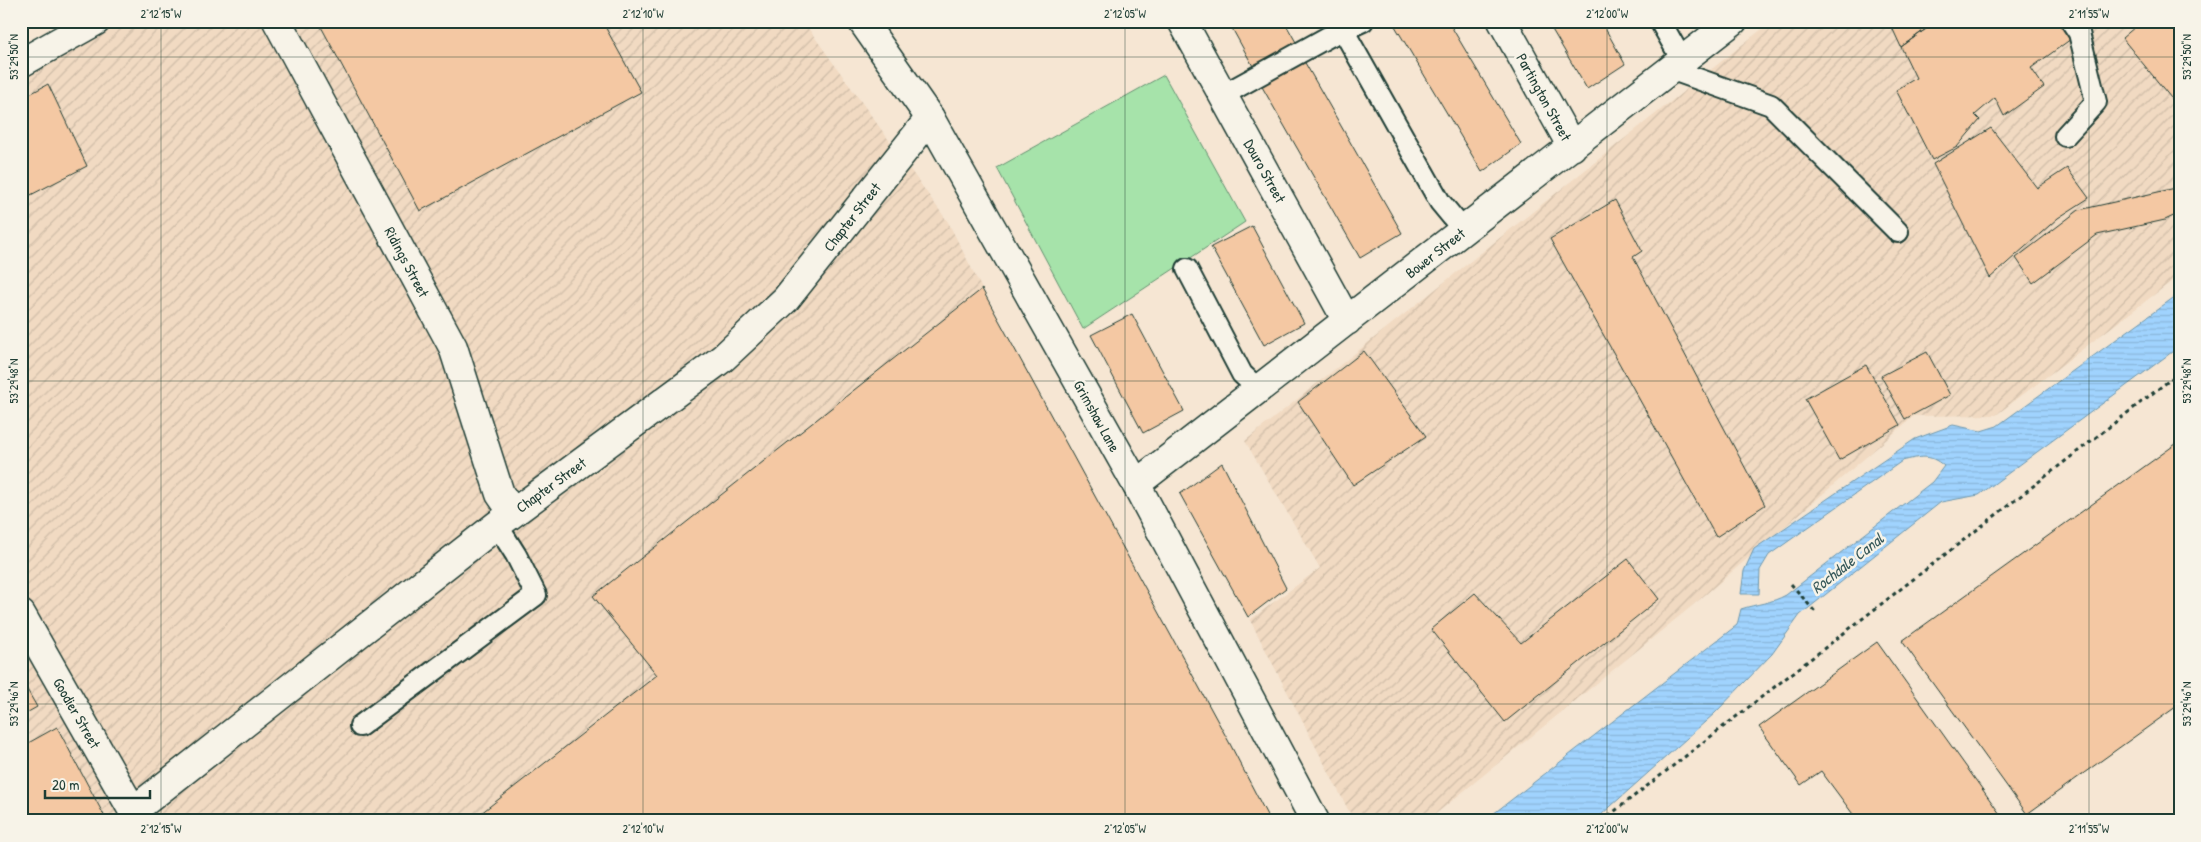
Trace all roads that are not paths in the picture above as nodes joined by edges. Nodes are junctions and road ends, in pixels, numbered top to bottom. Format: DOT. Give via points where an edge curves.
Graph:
graph roads {
  1 [pos="96,21"];
  2 [pos="277,21"];
  3 [pos="862,21"];
  4 [pos="1182,21"];
  5 [pos="1363,21"];
  6 [pos="1502,21"];
  7 [pos="1660,21"];
  8 [pos="1733,21"];
  9 [pos="2071,21"];
  10 [pos="1341,26"];
  11 [pos="21,63"];
  12 [pos="1676,64"];
  13 [pos="1223,95"];
  14 [pos="930,118"];
  15 [pos="2065,136"];
  16 [pos="1572,147"];
  17 [pos="1464,231"];
  18 [pos="1898,232"];
  19 [pos="1186,269"];
  20 [pos="1347,321"];
  21 [pos="1258,389"];
  22 [pos="1136,484"];
  23 [pos="505,519"];
  24 [pos="21,614"];
  25 [pos="360,726"];
  26 [pos="133,811"];
  27 [pos="1315,821"];
  1 -- 11 [label="street"];
  2 -- 23 [label="street, Ridings Street" via="453,347"];
  3 -- 14 [label="street, Grimshaw Lane"];
  4 -- 13 [label="street, Douro Street"];
  5 -- 10 [label="lane"];
  6 -- 16 [label="street, Partington Street"];
  7 -- 12 [label="lane"];
  8 -- 12 [label="street, Bower Street"];
  9 -- 15 [label="lane" via="2079,33 2096,102"];
  10 -- 13 [label="lane"];
  10 -- 17 [label="lane" via="1440,202"];
  12 -- 16 [label="street, Bower Street"];
  12 -- 18 [label="lane" via="1771,105"];
  13 -- 20 [label="street, Douro Street"];
  14 -- 22 [label="street, Grimshaw Lane"];
  14 -- 23 [label="street, Chapter Street" via="779,306 723,358"];
  16 -- 17 [label="street, Bower Street"];
  17 -- 20 [label="street, Bower Street"];
  19 -- 21 [label="lane" via="1242,374"];
  20 -- 21 [label="street, Bower Street"];
  21 -- 22 [label="street, Bower Street"];
  22 -- 27 [label="street, Grimshaw Lane"];
  23 -- 25 [label="lane" via="516,555 536,595"];
  23 -- 26 [label="street, Chapter Street"];
  24 -- 26 [label="street, Goodier Street"];
}
